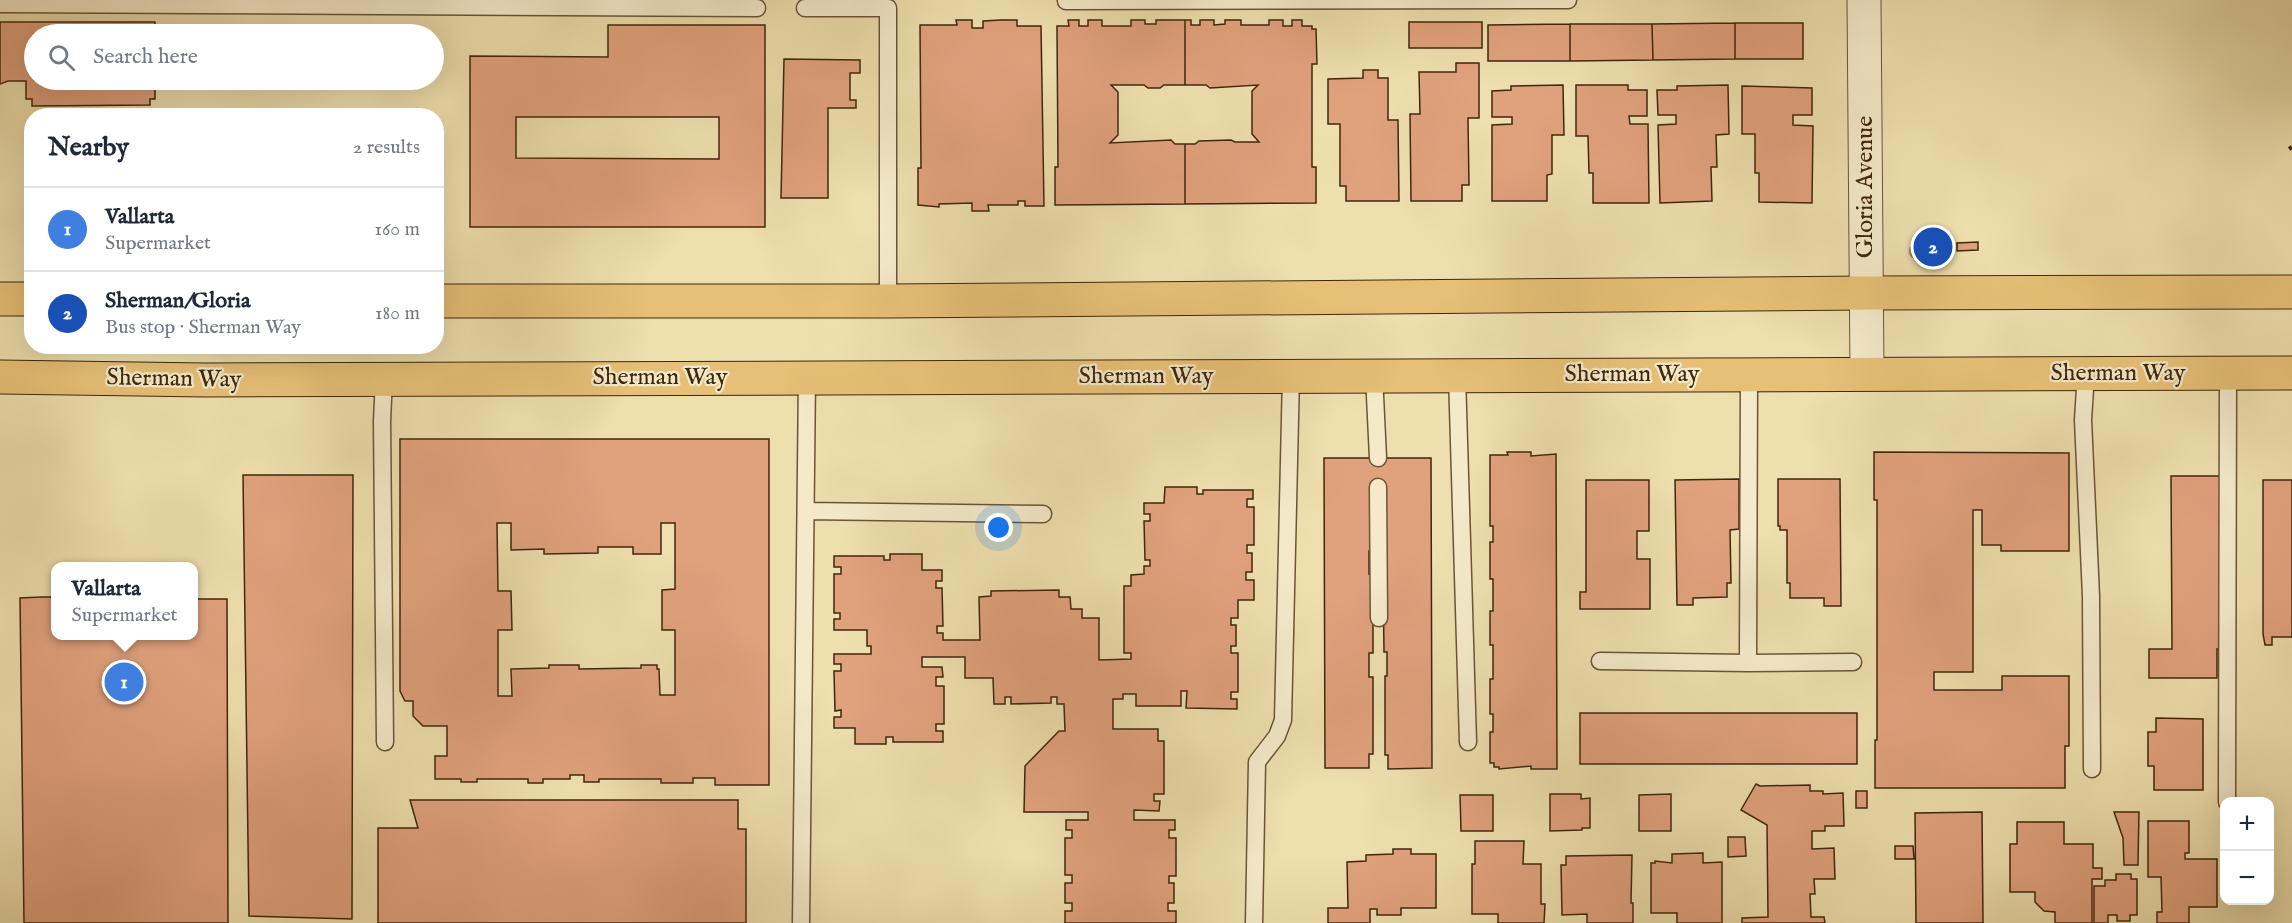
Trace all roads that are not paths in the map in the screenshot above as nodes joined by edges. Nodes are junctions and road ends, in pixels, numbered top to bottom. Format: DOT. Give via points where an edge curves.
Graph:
graph roads {
  1 [pos="1569,0"];
  2 [pos="1864,0"];
  3 [pos="1066,1"];
  4 [pos="1336,1"];
  5 [pos="0,4"];
  6 [pos="757,8"];
  7 [pos="805,8"];
  8 [pos="2292,292"];
  9 [pos="1866,293"];
  10 [pos="0,299"];
  11 [pos="24,299"];
  12 [pos="444,301"];
  13 [pos="888,301"];
  14 [pos="2086,373"];
  15 [pos="2228,373"];
  16 [pos="2292,373"];
  17 [pos="1749,374"];
  18 [pos="1867,374"];
  19 [pos="1291,375"];
  20 [pos="1374,375"];
  21 [pos="1457,375"];
  22 [pos="0,376"];
  23 [pos="807,377"];
  24 [pos="384,378"];
  25 [pos="1378,458"];
  26 [pos="1378,486"];
  27 [pos="806,511"];
  28 [pos="1043,514"];
  29 [pos="1379,618"];
  30 [pos="1600,661"];
  31 [pos="1853,662"];
  32 [pos="1748,663"];
  33 [pos="1468,741"];
  34 [pos="385,742"];
  35 [pos="2092,769"];
  36 [pos="2227,797"];
  37 [pos="801,923"];
  38 [pos="1254,923"];
  1 -- 4 [label="lane"];
  2 -- 9 [label="street, Gloria Avenue"];
  3 -- 4 [label="lane"];
  5 -- 6 [label="lane"];
  7 -- 13 [label="lane" via="888,8"];
  8 -- 9 [label="main road"];
  9 -- 13 [label="main road"];
  9 -- 18 [label="street, Gloria Avenue"];
  10 -- 11 [label="main road"];
  12 -- 13 [label="main road"];
  14 -- 15 [label="main road, Sherman Way"];
  14 -- 18 [label="main road, Sherman Way"];
  14 -- 35 [label="lane" via="2083,420 2091,596"];
  15 -- 16 [label="main road, Sherman Way"];
  15 -- 36 [label="lane"];
  17 -- 18 [label="main road, Sherman Way"];
  17 -- 21 [label="main road, Sherman Way"];
  17 -- 32 [label="lane"];
  19 -- 20 [label="main road, Sherman Way"];
  19 -- 23 [label="main road, Sherman Way"];
  19 -- 38 [label="lane" via="1283,720 1277,736 1257,762"];
  20 -- 21 [label="main road, Sherman Way"];
  20 -- 25 [label="lane"];
  21 -- 33 [label="lane"];
  22 -- 24 [label="main road, Sherman Way"];
  23 -- 24 [label="main road, Sherman Way"];
  23 -- 27 [label="lane"];
  24 -- 34 [label="lane"];
  26 -- 29 [label="lane"];
  27 -- 28 [label="lane"];
  27 -- 37 [label="lane"];
  30 -- 32 [label="lane"];
  31 -- 32 [label="lane"];
}
